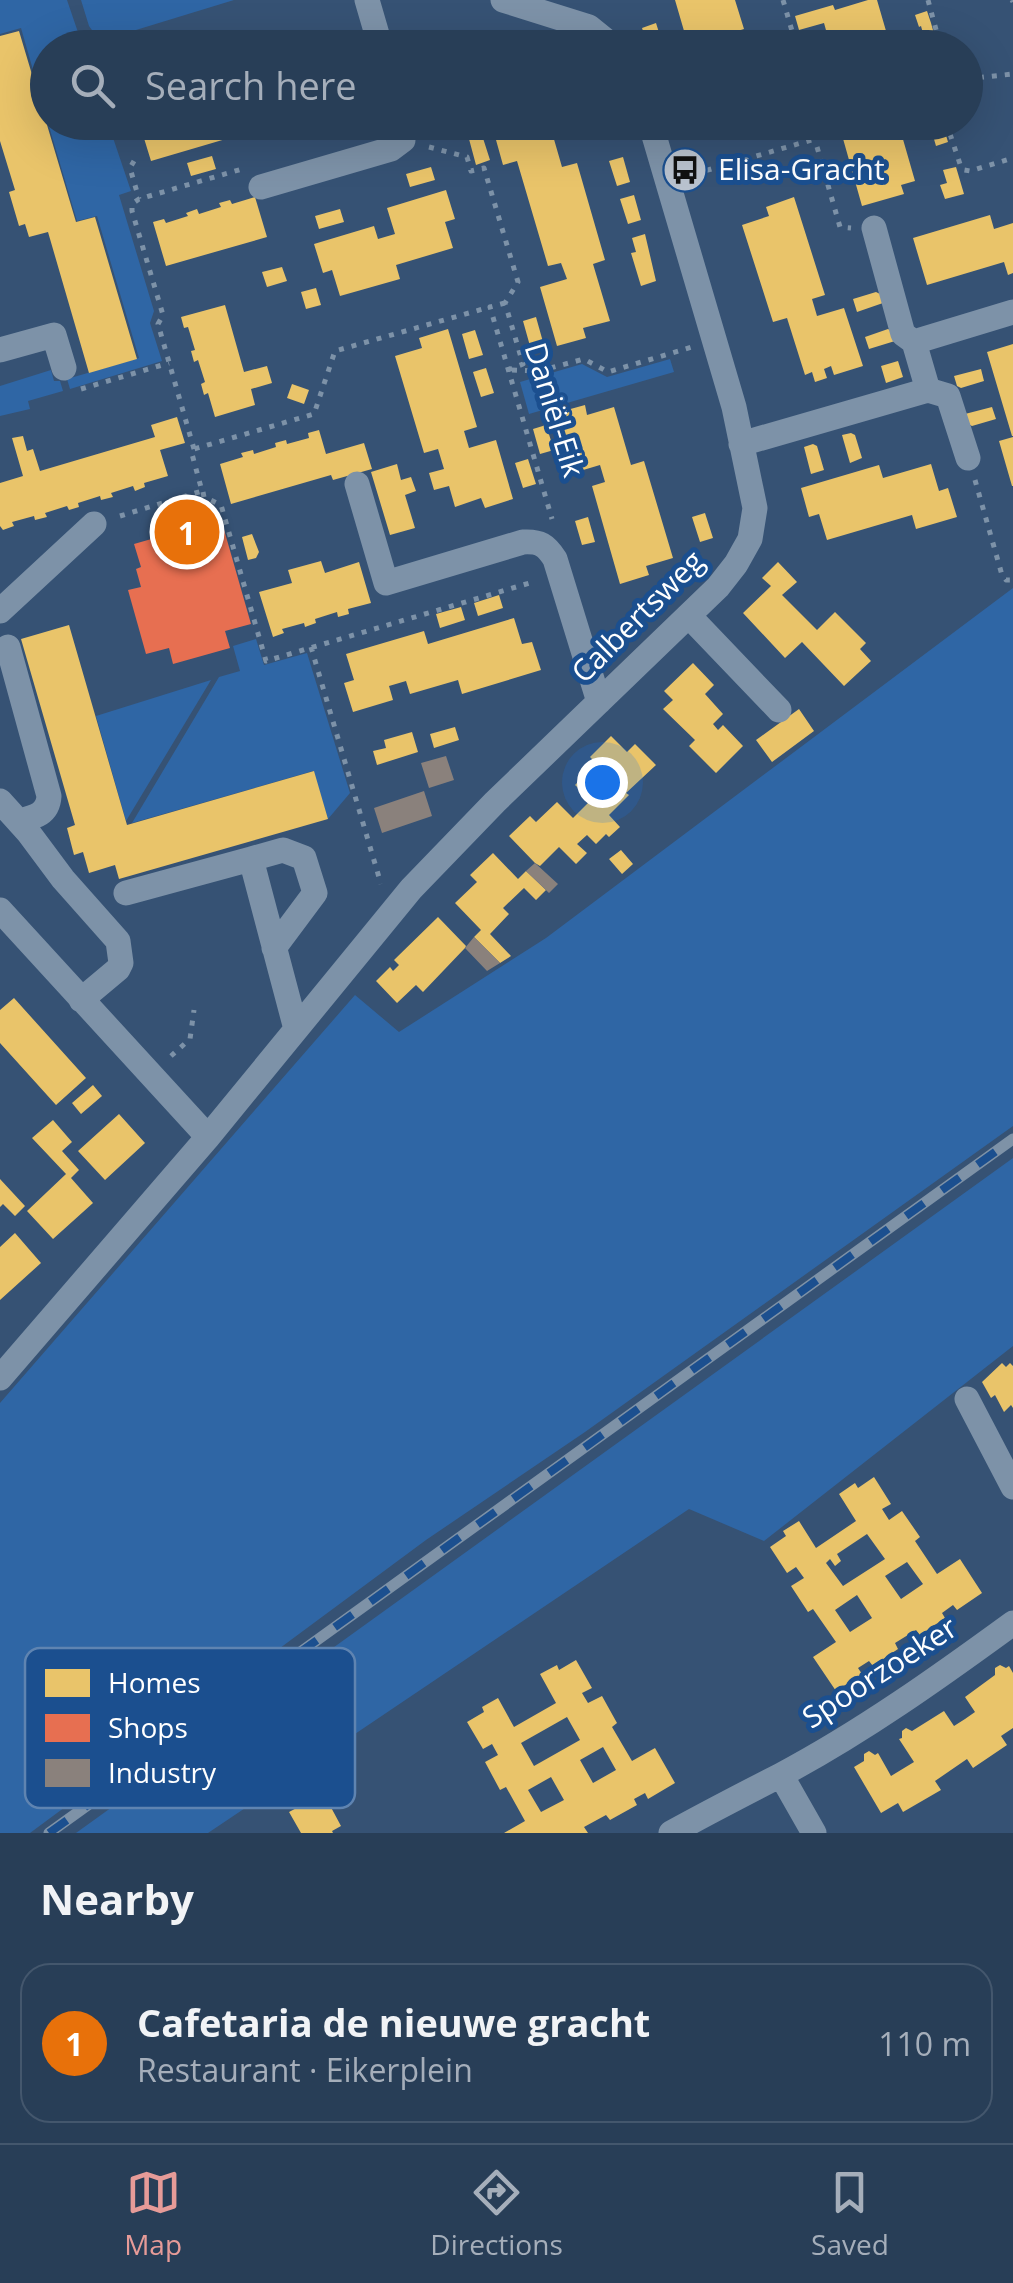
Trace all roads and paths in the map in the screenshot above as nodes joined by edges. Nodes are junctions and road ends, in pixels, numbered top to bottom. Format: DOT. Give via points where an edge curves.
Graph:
graph roads {
  1 [pos="367,0"];
  2 [pos="783,0"];
  3 [pos="928,0"];
  4 [pos="518,2"];
  5 [pos="376,30"];
  6 [pos="594,30"];
  7 [pos="792,30"];
  8 [pos="937,30"];
  9 [pos="1013,74"];
  10 [pos="983,77"];
  11 [pos="396,140"];
  12 [pos="425,140"];
  13 [pos="655,140"];
  14 [pos="812,140"];
  15 [pos="815,140"];
  16 [pos="952,140"];
  17 [pos="1013,158"];
  18 [pos="134,162"];
  19 [pos="668,182"];
  20 [pos="260,187"];
  21 [pos="139,198"];
  22 [pos="874,228"];
  23 [pos="505,303"];
  24 [pos="490,308"];
  25 [pos="1013,312"];
  26 [pos="714,340"];
  27 [pos="914,342"];
  28 [pos="0,350"];
  29 [pos="169,363"];
  30 [pos="64,368"];
  31 [pos="508,370"];
  32 [pos="928,390"];
  33 [pos="740,444"];
  34 [pos="194,449"];
  35 [pos="968,458"];
  36 [pos="356,484"];
  37 [pos="202,491"];
  38 [pos="94,524"];
  39 [pos="543,544"];
  40 [pos="560,575"];
  41 [pos="1013,580"];
  42 [pos="0,611"];
  43 [pos="689,616"];
  44 [pos="8,647"];
  45 [pos="311,648"];
  46 [pos="599,702"];
  47 [pos="779,710"];
  48 [pos="0,800"];
  49 [pos="19,821"];
  50 [pos="250,859"];
  51 [pos="126,894"];
  52 [pos="0,910"];
  53 [pos="390,915"];
  54 [pos="274,948"];
  55 [pos="81,1000"];
  56 [pos="194,1010"];
  57 [pos="296,1030"];
  58 [pos="150,1074"];
  59 [pos="208,1137"];
  60 [pos="0,1378"];
  61 [pos="966,1399"];
  62 [pos="1013,1487"];
  63 [pos="1013,1622"];
  64 [pos="781,1775"];
  65 [pos="671,1833"];
  66 [pos="814,1833"];
  1 -- 5 [label="street"];
  2 -- 7 [label="path"];
  3 -- 8 [label="path"];
  4 -- 6 [label="street"];
  9 -- 10 [label="path"];
  11 -- 20 [label="street" via="390,149"];
  12 -- 23 [label="path" via="467,157 471,171 484,168 518,282"];
  13 -- 19 [label="street, Calbertsweg"];
  14 -- 19 [label="path"];
  15 -- 22 [label="path" via="840,228"];
  16 -- 17 [label="path" via="964,170"];
  18 -- 21 [label="path"];
  19 -- 26 [label="street, Calbertsweg"];
  20 -- 21 [label="path" via="255,166"];
  21 -- 29 [label="path" via="132,211 163,315 158,324"];
  22 -- 27 [label="street" via="904,334"];
  23 -- 24 [label="path"];
  23 -- 31 [label="path" via="523,364"];
  24 -- 31 [label="path, Daniël-Eik"];
  24 -- 34 [label="path" via="336,351 314,414"];
  25 -- 27 [label="street"];
  26 -- 31 [label="path" via="608,372 584,359 538,371"];
  26 -- 33 [label="street, Calbertsweg"];
  27 -- 32 [label="street"];
  28 -- 30 [label="street" via="54,335"];
  29 -- 30 [label="path" via="68,393"];
  29 -- 34 [label="path"];
  31 -- 39 [label="path, Daniël-Eik" via="553,522"];
  32 -- 33 [label="street"];
  32 -- 35 [label="street" via="948,396"];
  33 -- 43 [label="street, Calbertsweg" via="755,508 750,539 718,588"];
  34 -- 37 [label="path"];
  35 -- 41 [label="path" via="1002,576"];
  36 -- 39 [label="street" via="386,583 523,542"];
  37 -- 38 [label="path"];
  37 -- 45 [label="path" via="221,505 266,660"];
  38 -- 42 [label="street"];
  39 -- 40 [label="street"];
  40 -- 45 [label="path"];
  40 -- 46 [label="street"];
  43 -- 46 [label="street, Calbertsweg"];
  43 -- 47 [label="street"];
  44 -- 49 [label="street" via="49,796 44,811"];
  45 -- 53 [label="path"];
  46 -- 53 [label="street, Calbertsweg"];
  48 -- 49 [label="street"];
  49 -- 55 [label="street" via="118,941 118,969"];
  50 -- 51 [label="street"];
  50 -- 54 [label="street"];
  50 -- 54 [label="street" via="283,850 304,858 315,894"];
  52 -- 55 [label="street"];
  53 -- 57 [label="street, Calbertsweg"];
  54 -- 57 [label="street"];
  55 -- 58 [label="street"];
  56 -- 58 [label="path" via="190,1039"];
  57 -- 59 [label="street, Calbertsweg"];
  58 -- 59 [label="street"];
  59 -- 60 [label="street, Calbertsweg"];
  61 -- 62 [label="street"];
  63 -- 64 [label="street, Spoorzoeker" via="868,1724"];
  64 -- 65 [label="street, Spoorzoeker"];
  64 -- 66 [label="street"];
}
